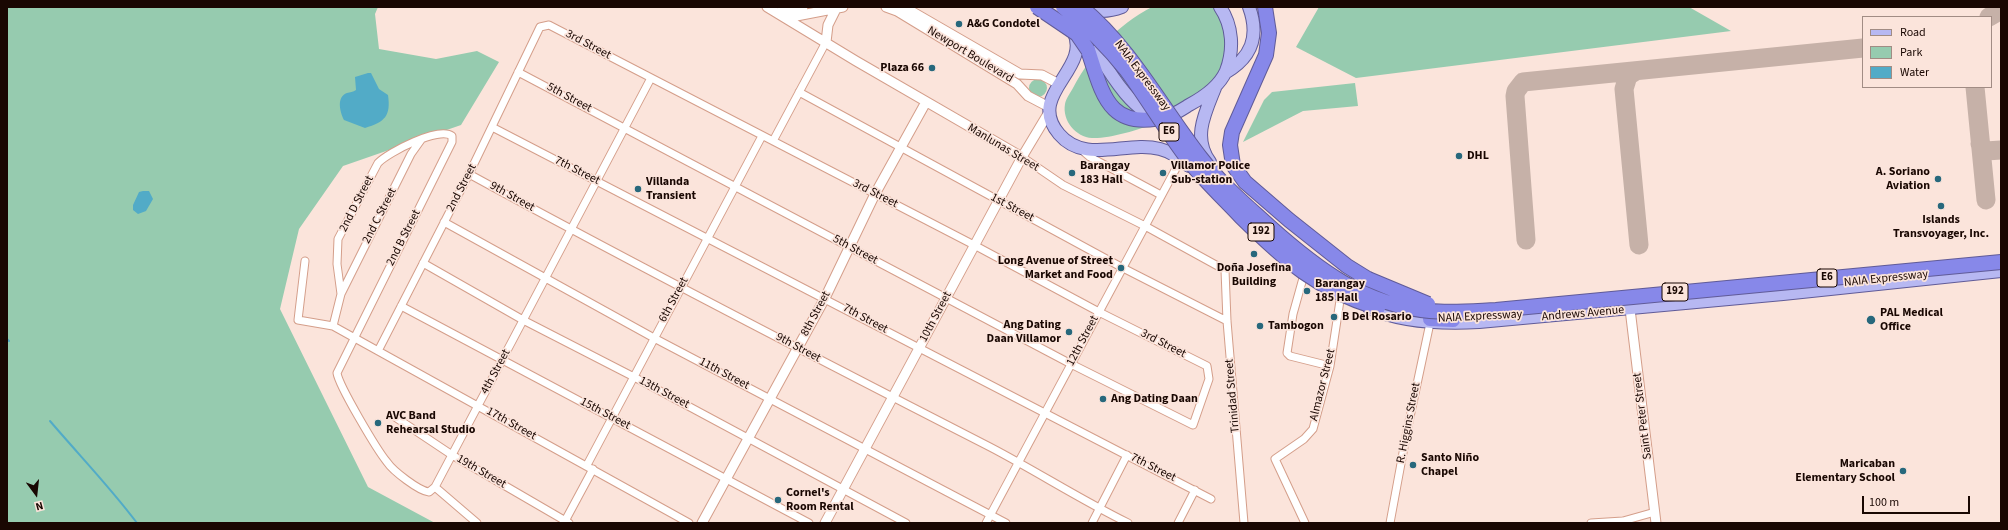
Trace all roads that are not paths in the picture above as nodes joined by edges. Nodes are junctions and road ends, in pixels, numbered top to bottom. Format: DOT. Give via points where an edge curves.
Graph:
graph roads {
  1 [pos="767,7"];
  2 [pos="803,7"];
  3 [pos="886,7"];
  4 [pos="904,7"];
  5 [pos="1037,7"];
  6 [pos="1046,7"];
  7 [pos="1082,7"];
  8 [pos="1122,7"];
  9 [pos="1220,7"];
  10 [pos="1249,7"];
  11 [pos="1265,7"];
  12 [pos="840,8"];
  13 [pos="1062,11"];
  14 [pos="777,13"];
  15 [pos="786,18"];
  16 [pos="544,25"];
  17 [pos="826,42"];
  18 [pos="518,72"];
  19 [pos="1225,73"];
  20 [pos="1032,75"];
  21 [pos="651,78"];
  22 [pos="1059,84"];
  23 [pos="1215,88"];
  24 [pos="1024,89"];
  25 [pos="799,92"];
  26 [pos="926,102"];
  27 [pos="1049,110"];
  28 [pos="1169,116"];
  29 [pos="492,127"];
  30 [pos="624,128"];
  31 [pos="762,136"];
  32 [pos="421,140"];
  33 [pos="773,142"];
  34 [pos="900,147"];
  35 [pos="1081,148"];
  36 [pos="1022,157"];
  37 [pos="1181,159"];
  38 [pos="469,174"];
  39 [pos="597,181"];
  40 [pos="734,186"];
  41 [pos="875,194"];
  42 [pos="1161,196"];
  43 [pos="998,201"];
  44 [pos="444,222"];
  45 [pos="1145,226"];
  46 [pos="571,229"];
  47 [pos="708,238"];
  48 [pos="974,245"];
  49 [pos="850,247"];
  50 [pos="305,261"];
  51 [pos="2001,261"];
  52 [pos="423,263"];
  53 [pos="1122,268"];
  54 [pos="2001,269"];
  55 [pos="1225,270"];
  56 [pos="1306,271"];
  57 [pos="545,277"];
  58 [pos="1353,285"];
  59 [pos="681,287"];
  60 [pos="1712,288"];
  61 [pos="341,294"];
  62 [pos="1344,296"];
  63 [pos="825,298"];
  64 [pos="946,298"];
  65 [pos="1713,301"];
  66 [pos="401,306"];
  67 [pos="1524,306"];
  68 [pos="1630,309"];
  69 [pos="1098,312"];
  70 [pos="1453,312"];
  71 [pos="1525,319"];
  72 [pos="523,320"];
  73 [pos="1227,321"];
  74 [pos="1430,323"];
  75 [pos="333,326"];
  76 [pos="353,338"];
  77 [pos="654,338"];
  78 [pos="797,348"];
  79 [pos="920,348"];
  80 [pos="378,351"];
  81 [pos="503,358"];
  82 [pos="1071,364"];
  83 [pos="1330,366"];
  84 [pos="634,377"];
  85 [pos="893,397"];
  86 [pos="770,398"];
  87 [pos="477,406"];
  88 [pos="1045,413"];
  89 [pos="395,417"];
  90 [pos="612,418"];
  91 [pos="1193,425"];
  92 [pos="749,439"];
  93 [pos="864,449"];
  94 [pos="452,455"];
  95 [pos="1127,455"];
  96 [pos="1020,463"];
  97 [pos="590,467"];
  98 [pos="726,479"];
  99 [pos="435,487"];
  100 [pos="843,489"];
  101 [pos="1195,490"];
  102 [pos="1211,499"];
  103 [pos="1100,509"];
  104 [pos="1655,512"];
  105 [pos="991,515"];
  106 [pos="562,521"];
  107 [pos="477,523"];
  108 [pos="689,523"];
  109 [pos="702,523"];
  110 [pos="809,523"];
  111 [pos="825,523"];
  112 [pos="906,523"];
  113 [pos="986,523"];
  114 [pos="1006,523"];
  115 [pos="1092,523"];
  116 [pos="1128,523"];
  117 [pos="1178,523"];
  118 [pos="1244,523"];
  119 [pos="1305,523"];
  120 [pos="1390,523"];
  121 [pos="1591,523"];
  122 [pos="1656,523"];
  1 -- 14 [label="street"];
  2 -- 14 [label="street"];
  3 -- 24 [label="street, Newport Boulevard" via="904,15"];
  4 -- 20 [label="street, Newport Boulevard" via="1020,74"];
  5 -- 28 [label="highway, bridge" via="1084,41 1104,96 1112,108 1124,115 1150,119"];
  6 -- 13 [label="main road"];
  7 -- 8 [label="main road" via="1104,11"];
  7 -- 70 [label="highway, NAIA Expressway / E6, bridge" via="1137,66 1201,159 1220,180 1306,258 1339,282 1383,301 1429,311"];
  9 -- 19 [label="main road, 192" via="1227,21 1232,42"];
  10 -- 19 [label="main road" via="1253,28 1251,47 1242,62"];
  11 -- 70 [label="highway, bridge" via="1268,28 1265,59 1231,137 1231,155 1237,172 1289,220 1346,266 1393,290"];
  12 -- 15 [label="street"];
  12 -- 17 [label="street" via="828,25"];
  13 -- 22 [label="main road" via="1075,35 1077,48 1076,57"];
  13 -- 28 [label="main road" via="1087,35 1133,103 1150,115"];
  13 -- 54 [label="highway, NAIA Expressway / E6, bridge" via="1093,33 1119,61 1193,166 1279,254 1298,270 1334,292 1387,311 1430,319 1497,318"];
  14 -- 15 [label="street"];
  15 -- 17 [label="street, Manlunas Street"];
  16 -- 18 [label="street, 2nd Street" via="540,27"];
  16 -- 21 [label="street, 3rd Street" via="549,25"];
  17 -- 25 [label="street"];
  17 -- 26 [label="street, Manlunas Street"];
  18 -- 29 [label="street, 2nd Street"];
  18 -- 30 [label="street, 5th Street"];
  19 -- 23 [label="main road, 192"];
  20 -- 22 [label="street, Newport Boulevard" via="1042,74"];
  20 -- 24 [label="street" via="1026,81"];
  21 -- 30 [label="street, 4th Street"];
  21 -- 31 [label="street, 3rd Street"];
  22 -- 27 [label="main road"];
  23 -- 28 [label="main road, 192"];
  23 -- 58 [label="main road, Andrews Avenue / 192" via="1200,133 1202,149 1207,158 1272,226 1323,268"];
  24 -- 27 [label="street, Newport Boulevard" via="1028,96"];
  25 -- 33 [label="street"];
  25 -- 34 [label="street, 1st Street"];
  26 -- 34 [label="street, 8th Street"];
  26 -- 36 [label="street, Manlunas Street"];
  27 -- 35 [label="main road, 192" via="1054,126 1061,136 1070,144"];
  27 -- 36 [label="street, 10th Street"];
  29 -- 38 [label="street, 2nd Street"];
  29 -- 39 [label="street, 7th Street"];
  30 -- 39 [label="street, 4th Street"];
  30 -- 40 [label="street, 5th Street"];
  31 -- 33 [label="street, 3rd Street"];
  31 -- 40 [label="street, 6th Street"];
  32 -- 61 [label="street, 2nd C Street" via="411,154"];
  32 -- 61 [label="street, 2nd D Street" via="384,157 378,163 358,201 338,240 337,264"];
  32 -- 76 [label="street, 2nd B Street" via="444,133 452,136 452,142"];
  33 -- 41 [label="street, 3rd Street"];
  34 -- 41 [label="street, 8th Street"];
  34 -- 43 [label="street, 1st Street"];
  35 -- 37 [label="main road, Andrews Avenue / 192" via="1102,151 1125,147 1157,148"];
  35 -- 42 [label="street" via="1090,157"];
  36 -- 43 [label="street, 10th Street"];
  36 -- 45 [label="street, Manlunas Street" via="1063,185"];
  37 -- 42 [label="street, 12th Street"];
  37 -- 56 [label="main road, Andrews Avenue / 192"];
  38 -- 44 [label="street, 2nd Street"];
  38 -- 46 [label="street, 9th Street"];
  39 -- 46 [label="street, 4th Street"];
  39 -- 47 [label="street, 7th Street"];
  40 -- 47 [label="street, 6th Street"];
  40 -- 49 [label="street, 5th Street"];
  41 -- 48 [label="street, 3rd Street"];
  41 -- 49 [label="street, 8th Street"];
  42 -- 45 [label="street, 12th Street"];
  43 -- 48 [label="street, 10th Street"];
  43 -- 53 [label="street, 1st Street"];
  44 -- 52 [label="street, 2nd Street"];
  44 -- 57 [label="street, 11th Street"];
  45 -- 53 [label="street, 12th Street"];
  45 -- 55 [label="street, Manlunas Street"];
  46 -- 57 [label="street, 4th Street"];
  46 -- 59 [label="street, 9th Street"];
  47 -- 59 [label="street, 6th Street"];
  47 -- 63 [label="street, 7th Street"];
  48 -- 64 [label="street, 10th Street"];
  48 -- 69 [label="street, 3rd Street"];
  49 -- 63 [label="street, 8th Street"];
  49 -- 64 [label="street, 5th Street"];
  50 -- 75 [label="street" via="297,320"];
  51 -- 60 [label="main road, Andrews Avenue / 192"];
  51 -- 70 [label="highway, NAIA Expressway / E6, bridge" via="1654,296"];
  52 -- 66 [label="street, 2nd Street"];
  52 -- 72 [label="street, 13th Street"];
  53 -- 69 [label="street, 12th Street"];
  53 -- 73 [label="street, 1st Street"];
  54 -- 65 [label="main road, Andrews Avenue / 192"];
  55 -- 73 [label="street, Trinidad Street"];
  56 -- 62 [label="main road, Andrews Avenue / 192"];
  56 -- 83 [label="street" via="1293,314 1287,354"];
  57 -- 72 [label="street, 4th Street"];
  57 -- 77 [label="street, 11th Street"];
  58 -- 62 [label="main road"];
  58 -- 67 [label="main road, Andrews Avenue / 192" via="1386,299 1429,308 1451,310"];
  59 -- 77 [label="street, 6th Street"];
  59 -- 78 [label="street, 9th Street"];
  60 -- 65 [label="main road"];
  60 -- 67 [label="main road, Andrews Avenue / 192"];
  61 -- 75 [label="street, 2nd C Street"];
  62 -- 74 [label="main road, Andrews Avenue / 192" via="1378,312"];
  62 -- 83 [label="street, Almazor Street"];
  63 -- 78 [label="street, 8th Street"];
  63 -- 79 [label="street, 7th Street"];
  64 -- 79 [label="street, 10th Street"];
  64 -- 82 [label="street, 5th Street"];
  65 -- 68 [label="main road, Andrews Avenue / 192"];
  66 -- 80 [label="street, 2nd Street"];
  66 -- 81 [label="street, 15th Street"];
  67 -- 71 [label="main road"];
  68 -- 71 [label="main road, Andrews Avenue / 192"];
  68 -- 104 [label="street, Saint Peter Street"];
  69 -- 82 [label="street, 12th Street"];
  69 -- 91 [label="street, 3rd Street" via="1206,366 1209,379"];
  71 -- 74 [label="main road, Andrews Avenue / 192"];
  72 -- 81 [label="street, 4th Street"];
  72 -- 84 [label="street, 13th Street"];
  73 -- 118 [label="street, Trinidad Street"];
  74 -- 120 [label="street, R. Higgins Street"];
  75 -- 76 [label="street, 17th Street"];
  76 -- 80 [label="street, 17th Street"];
  76 -- 99 [label="street" via="337,374 354,409 386,462 394,470 427,492"];
  77 -- 84 [label="street, 6th Street"];
  77 -- 86 [label="street, 11th Street"];
  78 -- 85 [label="street, 9th Street"];
  78 -- 86 [label="street, 8th Street"];
  79 -- 85 [label="street, 10th Street"];
  79 -- 88 [label="street, 7th Street"];
  80 -- 87 [label="street, 17th Street"];
  81 -- 87 [label="street, 4th Street"];
  81 -- 90 [label="street, 15th Street"];
  82 -- 88 [label="street, 12th Street"];
  82 -- 91 [label="street, 5th Street"];
  83 -- 119 [label="street, Almazor Street" via="1313,429 1304,439 1275,459"];
  84 -- 90 [label="street, 6th Street"];
  84 -- 92 [label="street, 13th Street"];
  85 -- 93 [label="street, 10th Street"];
  85 -- 96 [label="street, 9th Street"];
  86 -- 92 [label="street, 8th Street"];
  86 -- 93 [label="street, 11th Street"];
  87 -- 94 [label="street, 4th Street"];
  87 -- 97 [label="street, 17th Street"];
  88 -- 95 [label="street, 7th Street"];
  88 -- 96 [label="street, 12th Street"];
  89 -- 94 [label="street, 19th Street"];
  90 -- 97 [label="street, 6th Street"];
  90 -- 98 [label="street, 15th Street"];
  92 -- 98 [label="street, 8th Street"];
  92 -- 100 [label="street, 13th Street"];
  93 -- 100 [label="street, 10th Street"];
  93 -- 105 [label="street, 11th Street"];
  94 -- 99 [label="street, 4th Street"];
  94 -- 106 [label="street, 19th Street"];
  95 -- 101 [label="street, 7th Street"];
  95 -- 103 [label="street"];
  96 -- 103 [label="street, 9th Street"];
  96 -- 105 [label="street, 12th Street"];
  97 -- 106 [label="street, 6th Street"];
  97 -- 108 [label="street, 17th Street"];
  98 -- 109 [label="street, 8th Street"];
  98 -- 110 [label="street, 15th Street"];
  99 -- 107 [label="street"];
  100 -- 111 [label="street, 10th Street"];
  100 -- 112 [label="street, 13th Street"];
  101 -- 102 [label="street, 7th Street"];
  101 -- 117 [label="street"];
  103 -- 115 [label="street"];
  103 -- 116 [label="street, 9th Street"];
  104 -- 121 [label="street" via="1623,521"];
  104 -- 122 [label="street, Saint Peter Street"];
  105 -- 113 [label="street, 12th Street"];
  105 -- 114 [label="street, 11th Street"];
}
